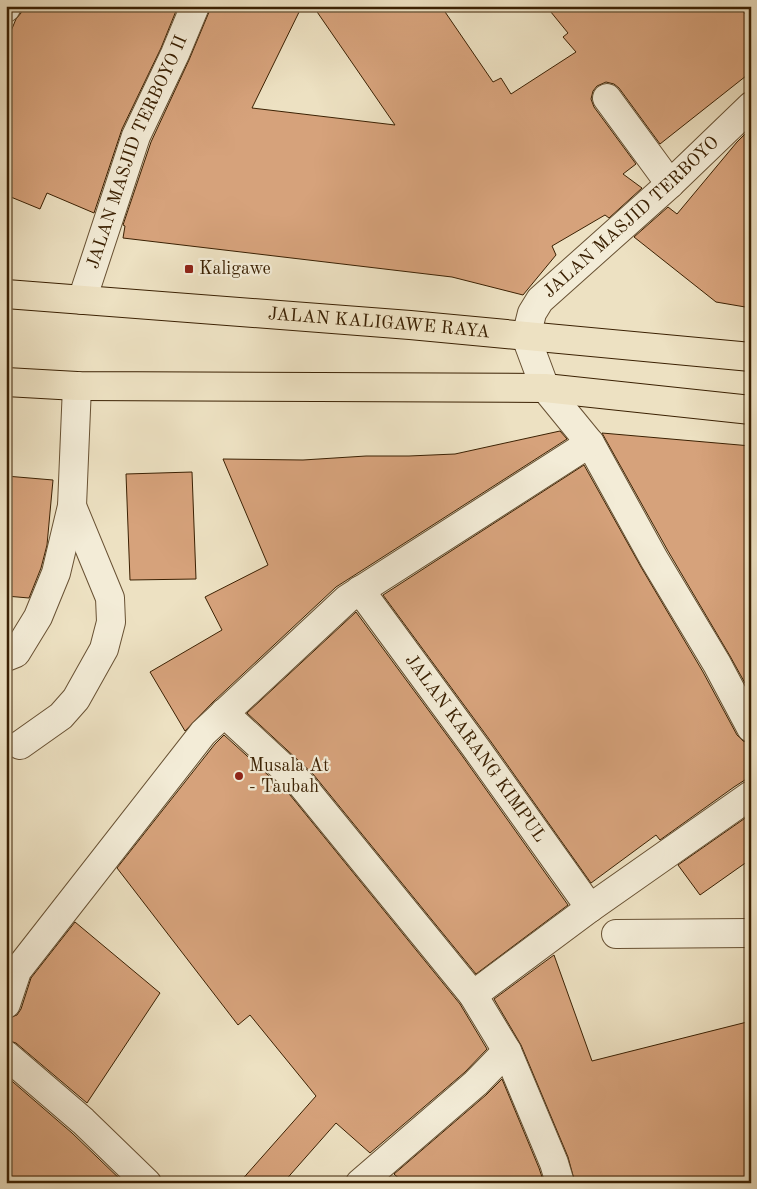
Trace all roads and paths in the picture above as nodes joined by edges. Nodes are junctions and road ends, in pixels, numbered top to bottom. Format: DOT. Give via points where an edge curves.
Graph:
graph roads {
  1 [pos="195,6"];
  2 [pos="607,98"];
  3 [pos="751,106"];
  4 [pos="670,184"];
  5 [pos="6,294"];
  6 [pos="82,300"];
  7 [pos="526,337"];
  8 [pos="751,357"];
  9 [pos="6,382"];
  10 [pos="78,386"];
  11 [pos="545,388"];
  12 [pos="751,410"];
  13 [pos="590,443"];
  14 [pos="72,506"];
  15 [pos="360,590"];
  16 [pos="6,657"];
  17 [pos="224,713"];
  18 [pos="751,728"];
  19 [pos="20,745"];
  20 [pos="751,795"];
  21 [pos="590,908"];
  22 [pos="751,933"];
  23 [pos="616,934"];
  24 [pos="12,968"];
  25 [pos="473,995"];
  26 [pos="6,1004"];
  27 [pos="507,1051"];
  28 [pos="6,1055"];
  29 [pos="147,1183"];
  30 [pos="360,1183"];
  31 [pos="560,1183"];
  1 -- 6 [label="street, JALAN MASJID TERBOYO II" via="136,136"];
  2 -- 4 [label="street"];
  3 -- 4 [label="street, JALAN MASJID TERBOYO"];
  4 -- 7 [label="street, JALAN MASJID TERBOYO" via="540,300 532,312"];
  5 -- 6 [label="highway, JALAN KALIGAWE RAYA"];
  6 -- 7 [label="highway, JALAN KALIGAWE RAYA"];
  7 -- 8 [label="highway, JALAN KALIGAWE RAYA"];
  7 -- 11 [label="street"];
  9 -- 10 [label="highway"];
  10 -- 11 [label="highway"];
  10 -- 14 [label="street"];
  11 -- 12 [label="highway"];
  11 -- 13 [label="street"];
  13 -- 15 [label="street"];
  13 -- 18 [label="street"];
  14 -- 16 [label="street" via="56,573 38,617 16,653"];
  14 -- 19 [label="street" via="110,598 111,622 104,648 76,699 61,716"];
  15 -- 17 [label="street"];
  15 -- 21 [label="street, JALAN KARANG KIMPUL"];
  17 -- 24 [label="street" via="203,733"];
  17 -- 25 [label="street" via="301,784"];
  20 -- 21 [label="street"];
  21 -- 25 [label="street"];
  22 -- 23 [label="street"];
  24 -- 26 [label="street"];
  25 -- 27 [label="street"];
  27 -- 30 [label="street" via="476,1083"];
  27 -- 31 [label="street"];
  28 -- 29 [label="street" via="83,1121"];
}
